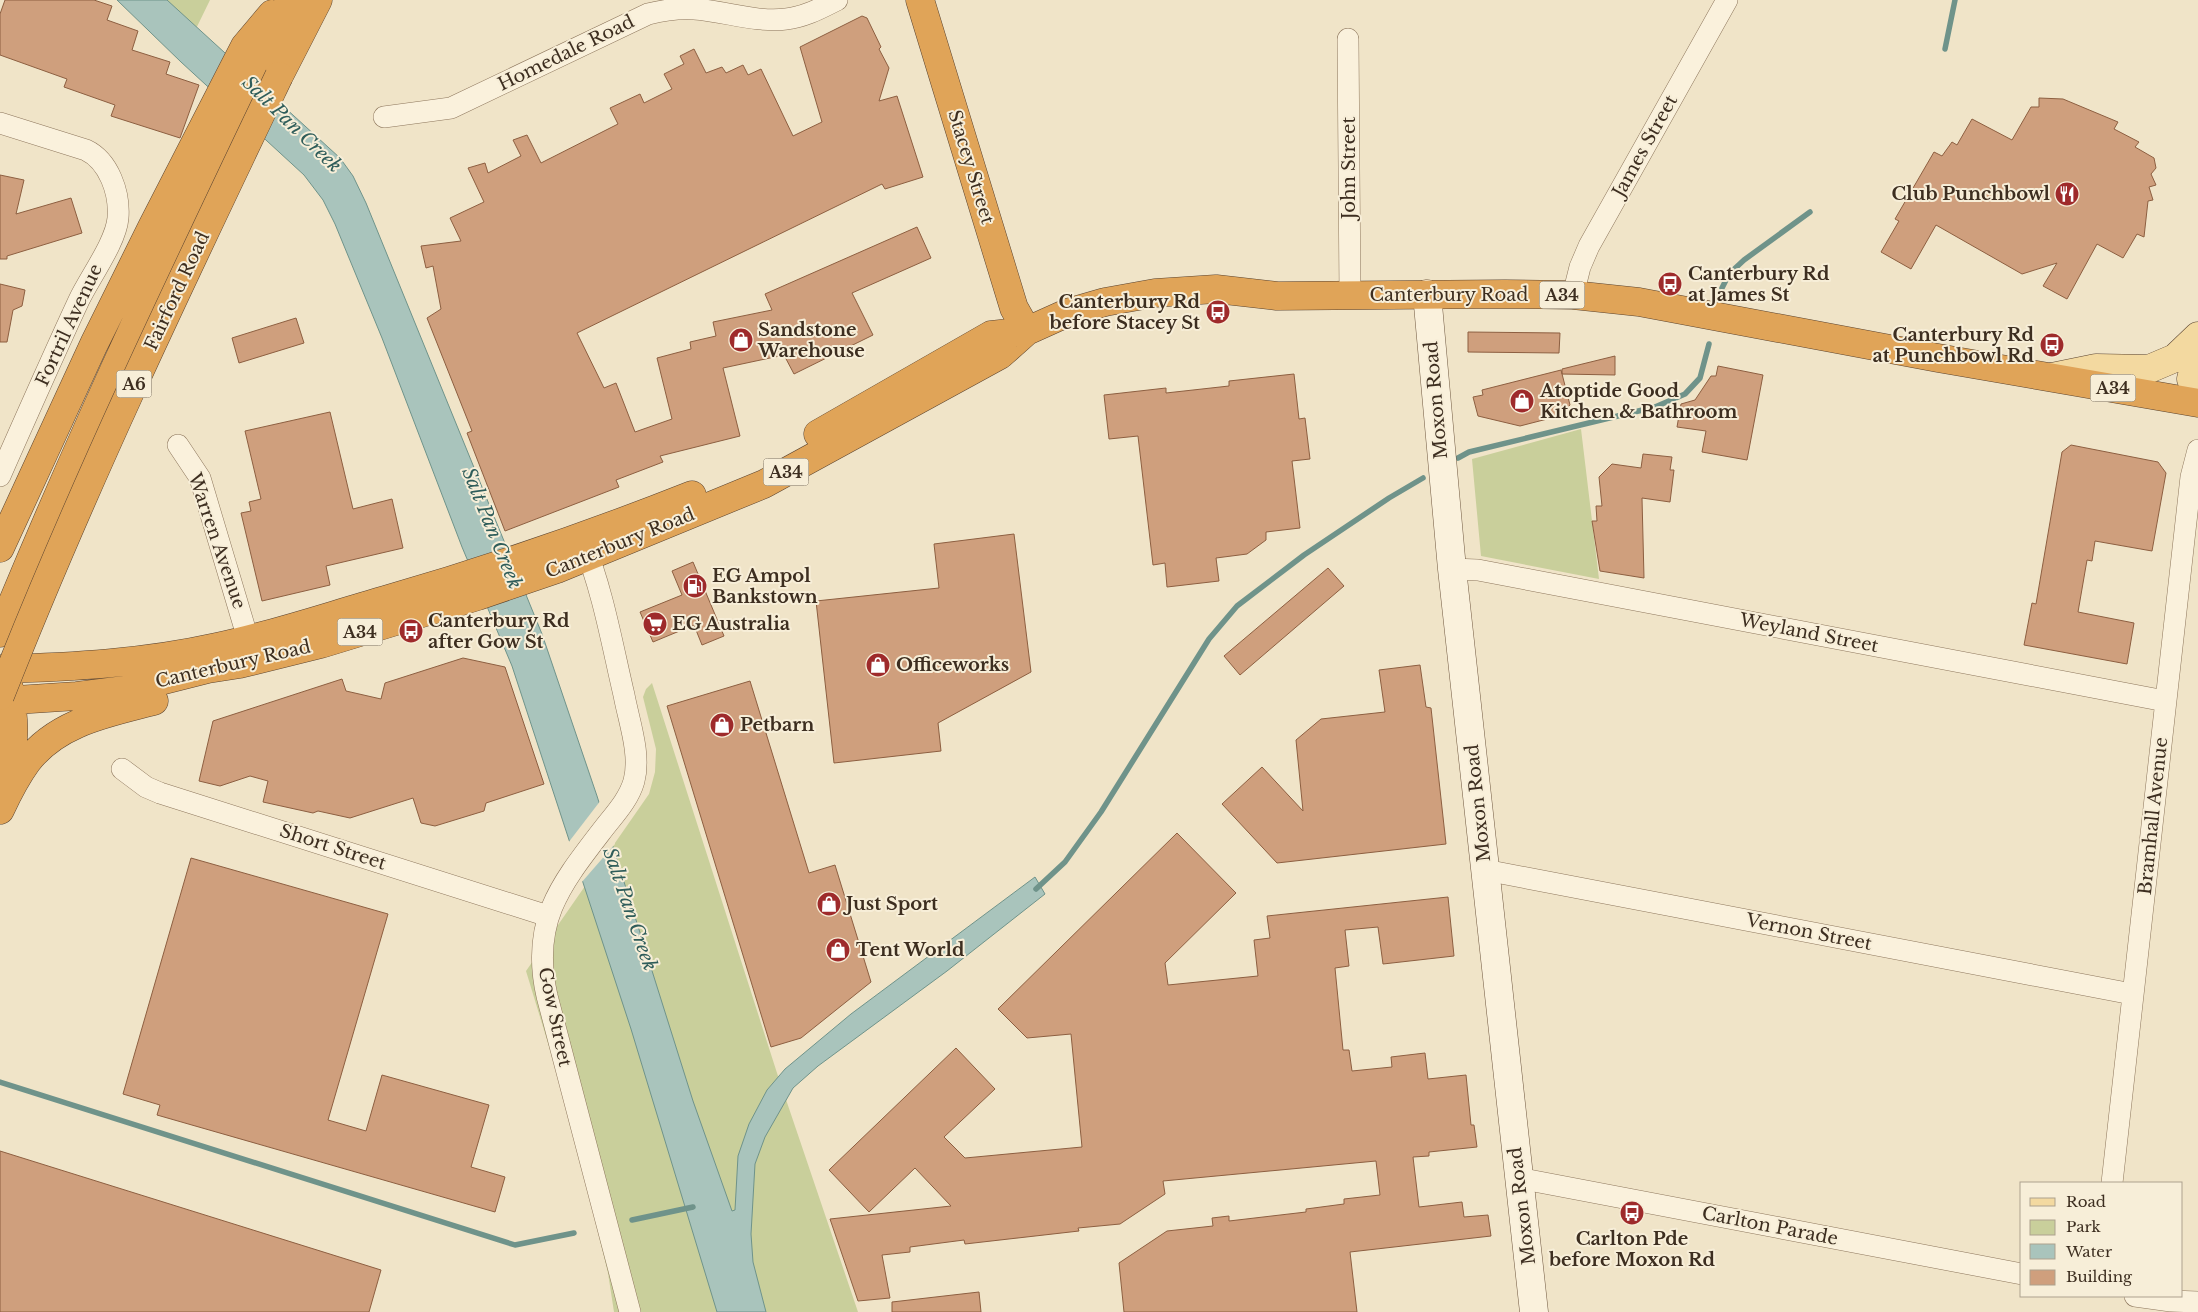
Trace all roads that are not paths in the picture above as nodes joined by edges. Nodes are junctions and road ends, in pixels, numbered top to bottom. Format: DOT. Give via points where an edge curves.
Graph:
graph roads {
  1 [pos="284,0"];
  2 [pos="290,0"];
  3 [pos="318,0"];
  4 [pos="837,0"];
  5 [pos="920,0"];
  6 [pos="1727,0"];
  7 [pos="1348,40"];
  8 [pos="262,60"];
  9 [pos="384,117"];
  10 [pos="0,123"];
  11 [pos="1427,294"];
  12 [pos="1573,295"];
  13 [pos="1350,296"];
  14 [pos="1028,330"];
  15 [pos="2198,336"];
  16 [pos="2198,353"];
  17 [pos="2052,377"];
  18 [pos="2198,397"];
  19 [pos="2198,403"];
  20 [pos="9,434"];
  21 [pos="178,445"];
  22 [pos="2198,450"];
  23 [pos="0,476"];
  24 [pos="585,547"];
  25 [pos="0,548"];
  26 [pos="1452,569"];
  27 [pos="473,585"];
  28 [pos="0,633"];
  29 [pos="248,639"];
  30 [pos="3,669"];
  31 [pos="208,669"];
  32 [pos="4,699"];
  33 [pos="2165,701"];
  34 [pos="122,769"];
  35 [pos="0,794"];
  36 [pos="0,810"];
  37 [pos="1485,870"];
  38 [pos="548,916"];
  39 [pos="2132,994"];
  40 [pos="1518,1178"];
  41 [pos="2112,1182"];
  42 [pos="2020,1274"];
  43 [pos="2142,1297"];
  44 [pos="2198,1302"];
  45 [pos="630,1312"];
  46 [pos="1534,1312"];
  1 -- 8 [label="highway"];
  2 -- 8 [label="highway, Fairford Road / A6"];
  3 -- 8 [label="highway, Fairford Road / A6"];
  4 -- 9 [label="street, Homedale Road" via="806,15 787,19 766,20 694,9 670,9 648,14 451,108"];
  5 -- 14 [label="highway, Stacey Street" via="1014,308"];
  6 -- 12 [label="street, James Street" via="1589,246"];
  7 -- 13 [label="street, John Street"];
  8 -- 25 [label="highway" via="108,315"];
  8 -- 28 [label="highway, Fairford Road / A6" via="133,328 40,534"];
  8 -- 32 [label="highway, Fairford Road / A6, bridge" via="194,255 45,584"];
  10 -- 20 [label="street, Fortril Avenue" via="96,155 103,163 116,195 118,218 114,234"];
  11 -- 12 [label="highway, Canterbury Road / A34"];
  11 -- 13 [label="highway, Canterbury Road / A34"];
  11 -- 26 [label="main road, Moxon Road"];
  12 -- 17 [label="highway, Canterbury Road / A34" via="1648,304"];
  13 -- 14 [label="highway, Canterbury Road / A34" via="1277,296 1216,289 1164,292 1076,309"];
  14 -- 24 [label="highway, Canterbury Road / A34" via="1000,355 772,480"];
  15 -- 17 [label="main road" via="2175,358 2149,369 2096,368"];
  16 -- 18 [label="main road" via="2191,380"];
  17 -- 19 [label="highway, Canterbury Road / A34"];
  20 -- 23 [label="street, Fortril Avenue"];
  21 -- 29 [label="street, Warren Avenue" via="200,478"];
  22 -- 33 [label="street, Bramhall Avenue" via="2190,477"];
  24 -- 27 [label="highway, Canterbury Road / A34"];
  24 -- 38 [label="street, Gow Street" via="606,617 635,750 634,782 622,804 571,872"];
  26 -- 33 [label="street, Weyland Street" via="1478,570"];
  26 -- 37 [label="main road, Moxon Road"];
  27 -- 29 [label="highway, Canterbury Road / A34"];
  27 -- 31 [label="highway, Canterbury Road / A34" via="321,644"];
  29 -- 30 [label="highway, Canterbury Road / A34" via="184,654 100,666"];
  30 -- 32 [label="highway, A6"];
  31 -- 32 [label="highway, Canterbury Road / A34" via="125,690"];
  31 -- 36 [label="highway" via="176,696 82,722 51,738 28,761"];
  32 -- 35 [label="highway, A6" via="15,725"];
  33 -- 39 [label="street, Bramhall Avenue"];
  34 -- 38 [label="street, Short Street" via="160,793"];
  37 -- 39 [label="street, Vernon Street"];
  37 -- 40 [label="main road, Moxon Road"];
  38 -- 45 [label="street, Gow Street" via="542,950 544,984"];
  39 -- 41 [label="street, Bramhall Avenue"];
  40 -- 42 [label="street, Carlton Parade"];
  40 -- 46 [label="main road, Moxon Road"];
  43 -- 44 [label="street"];
}
